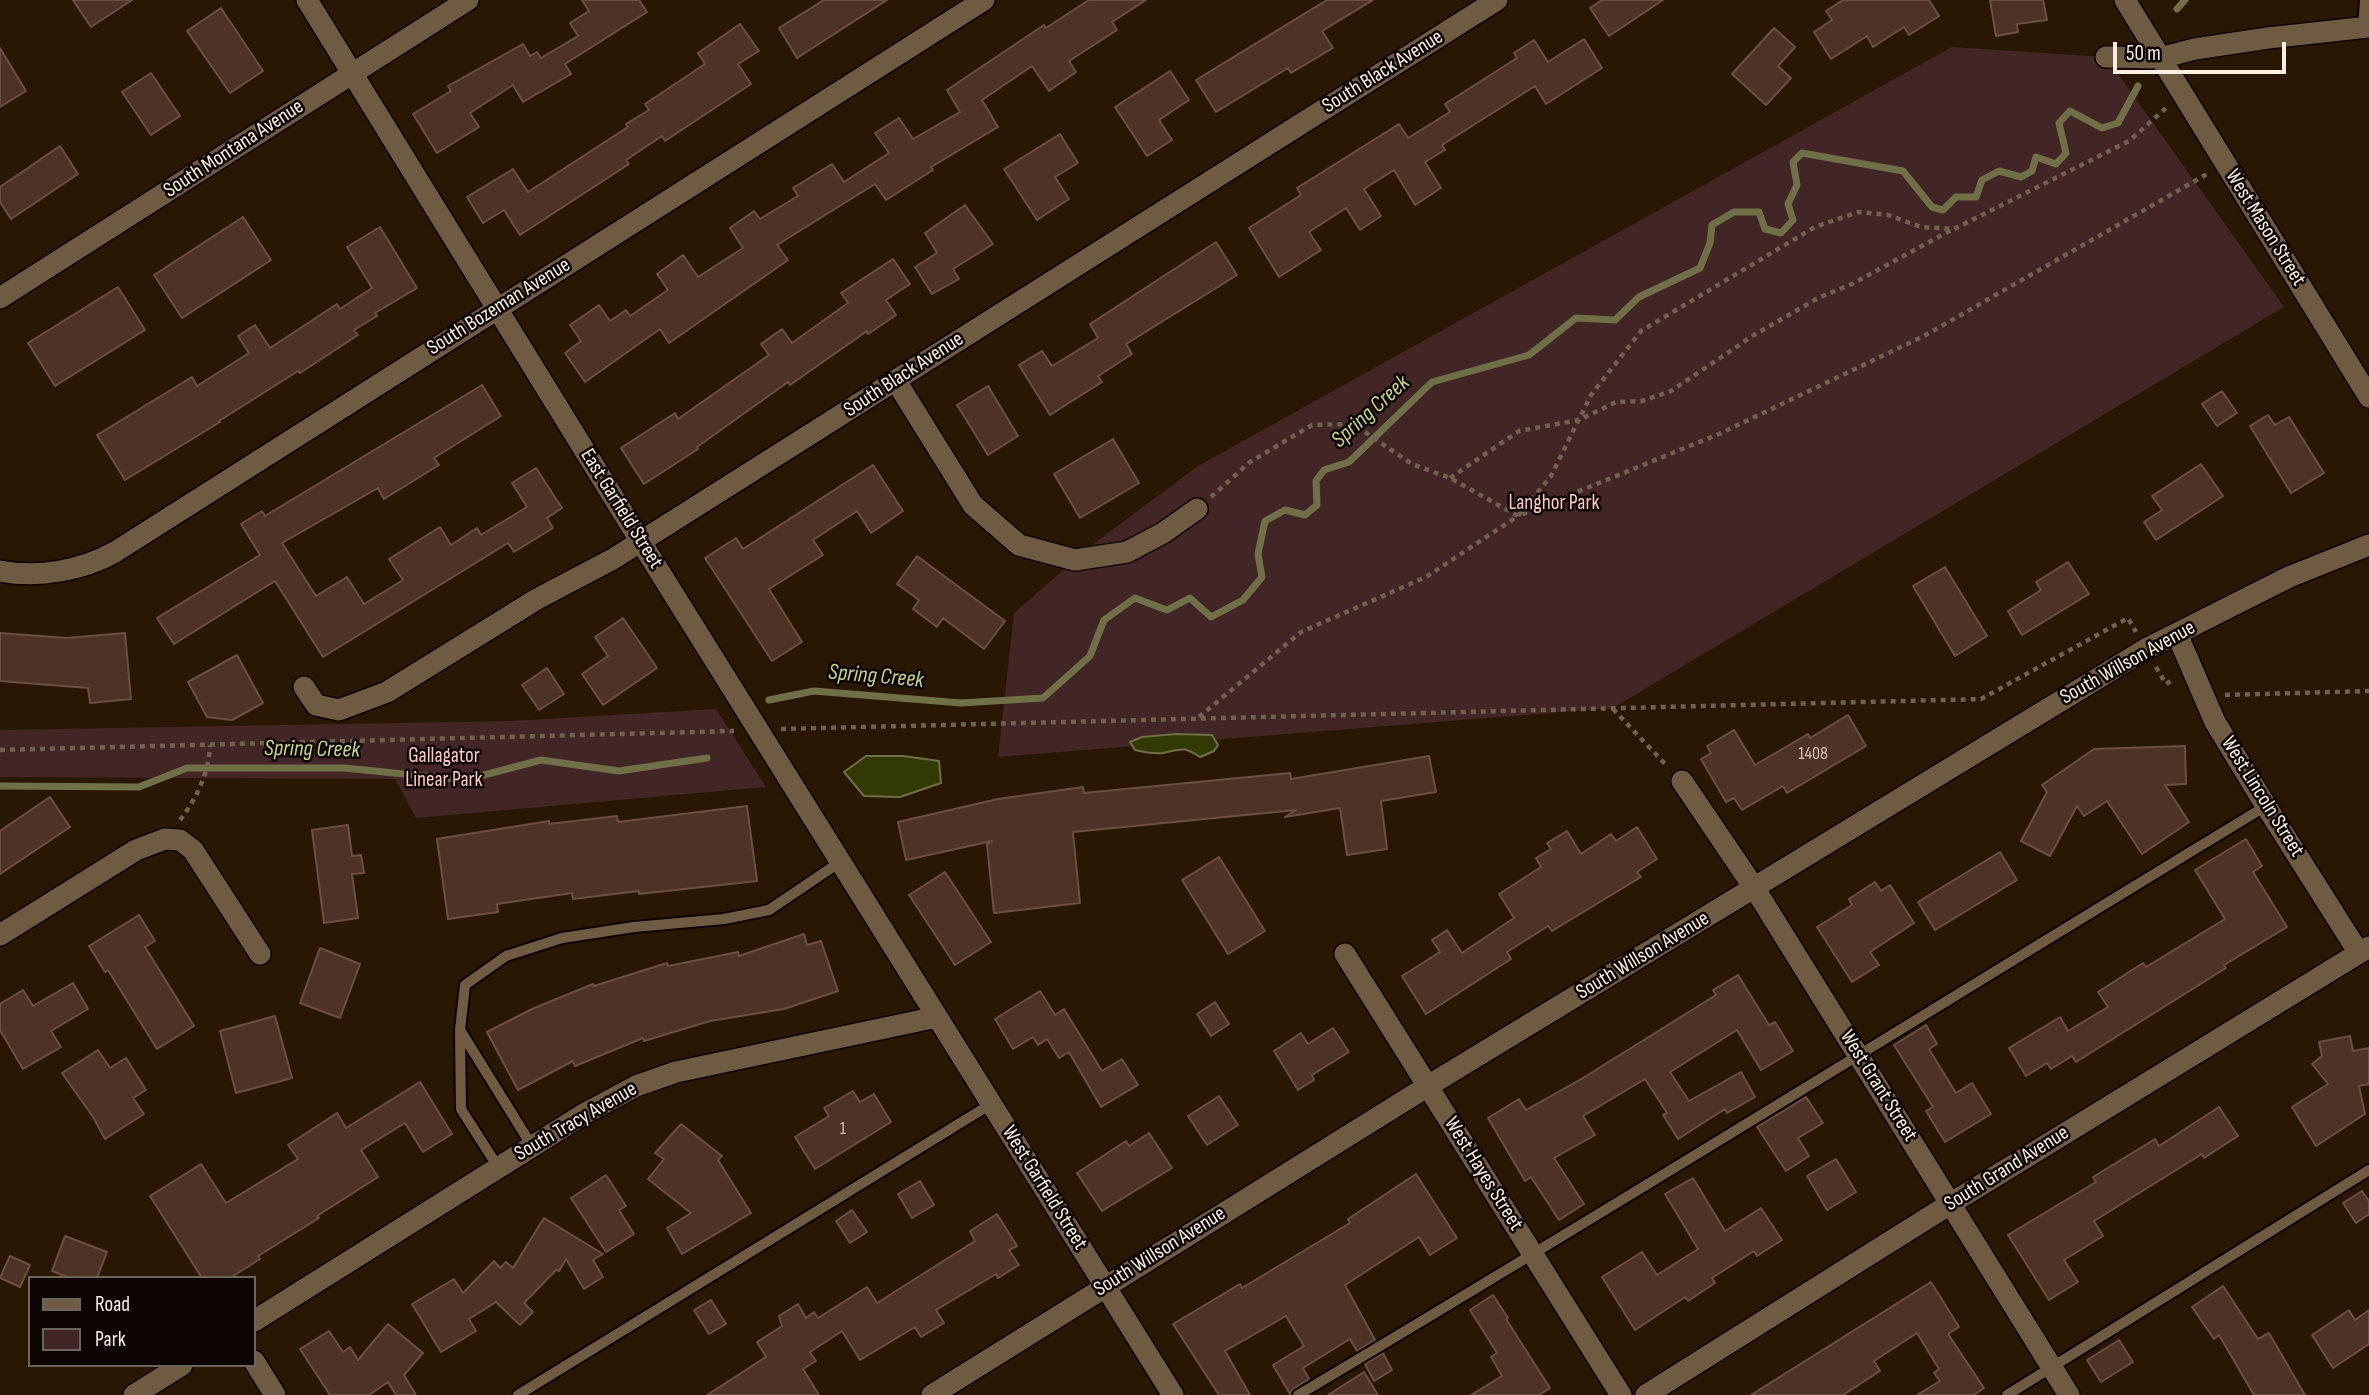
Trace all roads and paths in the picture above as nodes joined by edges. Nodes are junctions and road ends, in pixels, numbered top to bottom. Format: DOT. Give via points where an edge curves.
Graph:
graph roads {
  1 [pos="307,0"];
  2 [pos="468,0"];
  3 [pos="984,0"];
  4 [pos="1497,0"];
  5 [pos="2125,0"];
  6 [pos="2365,0"];
  7 [pos="2366,27"];
  8 [pos="2106,57"];
  9 [pos="2160,58"];
  10 [pos="352,74"];
  11 [pos="2181,93"];
  12 [pos="2225,163"];
  13 [pos="1954,229"];
  14 [pos="0,298"];
  15 [pos="496,308"];
  16 [pos="896,381"];
  17 [pos="2369,397"];
  18 [pos="1579,421"];
  19 [pos="1450,478"];
  20 [pos="1197,509"];
  21 [pos="1518,516"];
  22 [pos="641,542"];
  23 [pos="2369,545"];
  24 [pos="0,571"];
  25 [pos="2135,631"];
  26 [pos="2177,634"];
  27 [pos="2158,671"];
  28 [pos="2200,686"];
  29 [pos="304,687"];
  30 [pos="2369,691"];
  31 [pos="1613,708"];
  32 [pos="1197,719"];
  33 [pos="758,730"];
  34 [pos="210,744"];
  35 [pos="0,750"];
  36 [pos="1682,781"];
  37 [pos="191,806"];
  38 [pos="2266,806"];
  39 [pos="840,862"];
  40 [pos="1755,889"];
  41 [pos="0,935"];
  42 [pos="2364,950"];
  43 [pos="260,954"];
  44 [pos="1345,954"];
  45 [pos="937,1017"];
  46 [pos="460,1030"];
  47 [pos="1858,1054"];
  48 [pos="1428,1086"];
  49 [pos="991,1104"];
  50 [pos="532,1146"];
  51 [pos="498,1167"];
  52 [pos="2369,1170"];
  53 [pos="1950,1204"];
  54 [pos="1534,1255"];
  55 [pos="1105,1286"];
  56 [pos="256,1320"];
  57 [pos="256,1364"];
  58 [pos="179,1367"];
  59 [pos="2052,1367"];
  60 [pos="134,1395"];
  61 [pos="275,1395"];
  62 [pos="518,1395"];
  63 [pos="932,1395"];
  64 [pos="1173,1395"];
  65 [pos="1298,1395"];
  66 [pos="1621,1395"];
  67 [pos="1646,1395"];
  68 [pos="2007,1395"];
  69 [pos="2068,1395"];
  1 -- 10 [label="street, East Garfield Street"];
  2 -- 10 [label="street, South Montana Avenue"];
  3 -- 15 [label="street, South Bozeman Avenue"];
  4 -- 16 [label="street, South Black Avenue"];
  5 -- 9 [label="street, West Mason Street"];
  6 -- 7 [label="lane"];
  7 -- 9 [label="street" via="2195,49"];
  8 -- 9 [label="street"];
  9 -- 11 [label="street, West Mason Street"];
  10 -- 14 [label="street, South Montana Avenue"];
  10 -- 15 [label="street, East Garfield Street"];
  11 -- 12 [label="street, West Mason Street"];
  11 -- 13 [label="path" via="2129,141"];
  12 -- 17 [label="street, West Mason Street"];
  12 -- 21 [label="path" via="1924,336 1719,434"];
  13 -- 18 [label="path" via="1818,298 1671,391 1642,401 1616,402"];
  13 -- 18 [label="path" via="1921,227 1888,215 1858,212 1815,227 1641,331 1591,396"];
  15 -- 22 [label="street, East Garfield Street"];
  15 -- 24 [label="street, South Bozeman Avenue" via="109,555 61,571"];
  16 -- 20 [label="street" via="973,505 1019,545 1075,561 1127,552"];
  16 -- 22 [label="street, South Black Avenue"];
  18 -- 19 [label="path" via="1519,431"];
  18 -- 21 [label="path" via="1551,476"];
  19 -- 20 [label="path" via="1412,464 1353,424 1312,425 1250,462"];
  19 -- 21 [label="path"];
  21 -- 32 [label="path" via="1426,577 1301,632"];
  22 -- 29 [label="street, South Black Avenue" via="537,599 387,692 339,710 316,705"];
  22 -- 33 [label="street, East Garfield Street"];
  23 -- 26 [label="street, South Willson Avenue" via="2289,578"];
  25 -- 31 [label="path" via="2128,618 1981,699"];
  26 -- 28 [label="street, West Lincoln Street"];
  26 -- 40 [label="street, South Willson Avenue"];
  27 -- 28 [label="path" via="2166,684 2178,677"];
  28 -- 30 [label="path" via="2229,696"];
  28 -- 38 [label="street, West Lincoln Street" via="2215,722"];
  31 -- 32 [label="path"];
  31 -- 36 [label="path"];
  32 -- 33 [label="path"];
  33 -- 34 [label="path"];
  33 -- 39 [label="street, East Garfield Street"];
  34 -- 35 [label="path"];
  34 -- 37 [label="path" via="209,764"];
  36 -- 40 [label="street, West Grant Street"];
  38 -- 42 [label="street, West Lincoln Street"];
  38 -- 47 [label="lane"];
  39 -- 45 [label="street, East Garfield Street"];
  39 -- 46 [label="lane" via="769,910 562,938 506,956 465,985"];
  40 -- 47 [label="street, West Grant Street"];
  40 -- 48 [label="street, South Willson Avenue"];
  41 -- 43 [label="street" via="136,849 164,839 180,840 193,850"];
  42 -- 53 [label="street, South Grand Avenue"];
  44 -- 48 [label="street, West Hayes Street"];
  45 -- 49 [label="street, West Garfield Street"];
  45 -- 50 [label="street, South Tracy Avenue" via="676,1072 636,1086"];
  46 -- 50 [label="lane"];
  46 -- 51 [label="lane" via="461,1109"];
  47 -- 53 [label="street, West Grant Street"];
  47 -- 54 [label="lane"];
  48 -- 54 [label="street, West Hayes Street"];
  48 -- 55 [label="street, South Willson Avenue"];
  49 -- 55 [label="street, West Garfield Street"];
  49 -- 62 [label="lane"];
  50 -- 51 [label="street, South Tracy Avenue"];
  51 -- 56 [label="street, South Tracy Avenue"];
  52 -- 59 [label="lane"];
  53 -- 59 [label="street, West Grant Street"];
  53 -- 67 [label="street, South Grand Avenue"];
  54 -- 65 [label="lane"];
  54 -- 66 [label="street, West Hayes Street"];
  55 -- 63 [label="street, South Willson Avenue"];
  55 -- 64 [label="street, West Garfield Street"];
  57 -- 61 [label="street"];
  58 -- 60 [label="street"];
  59 -- 68 [label="lane"];
  59 -- 69 [label="street, West Grant Street"];
}
